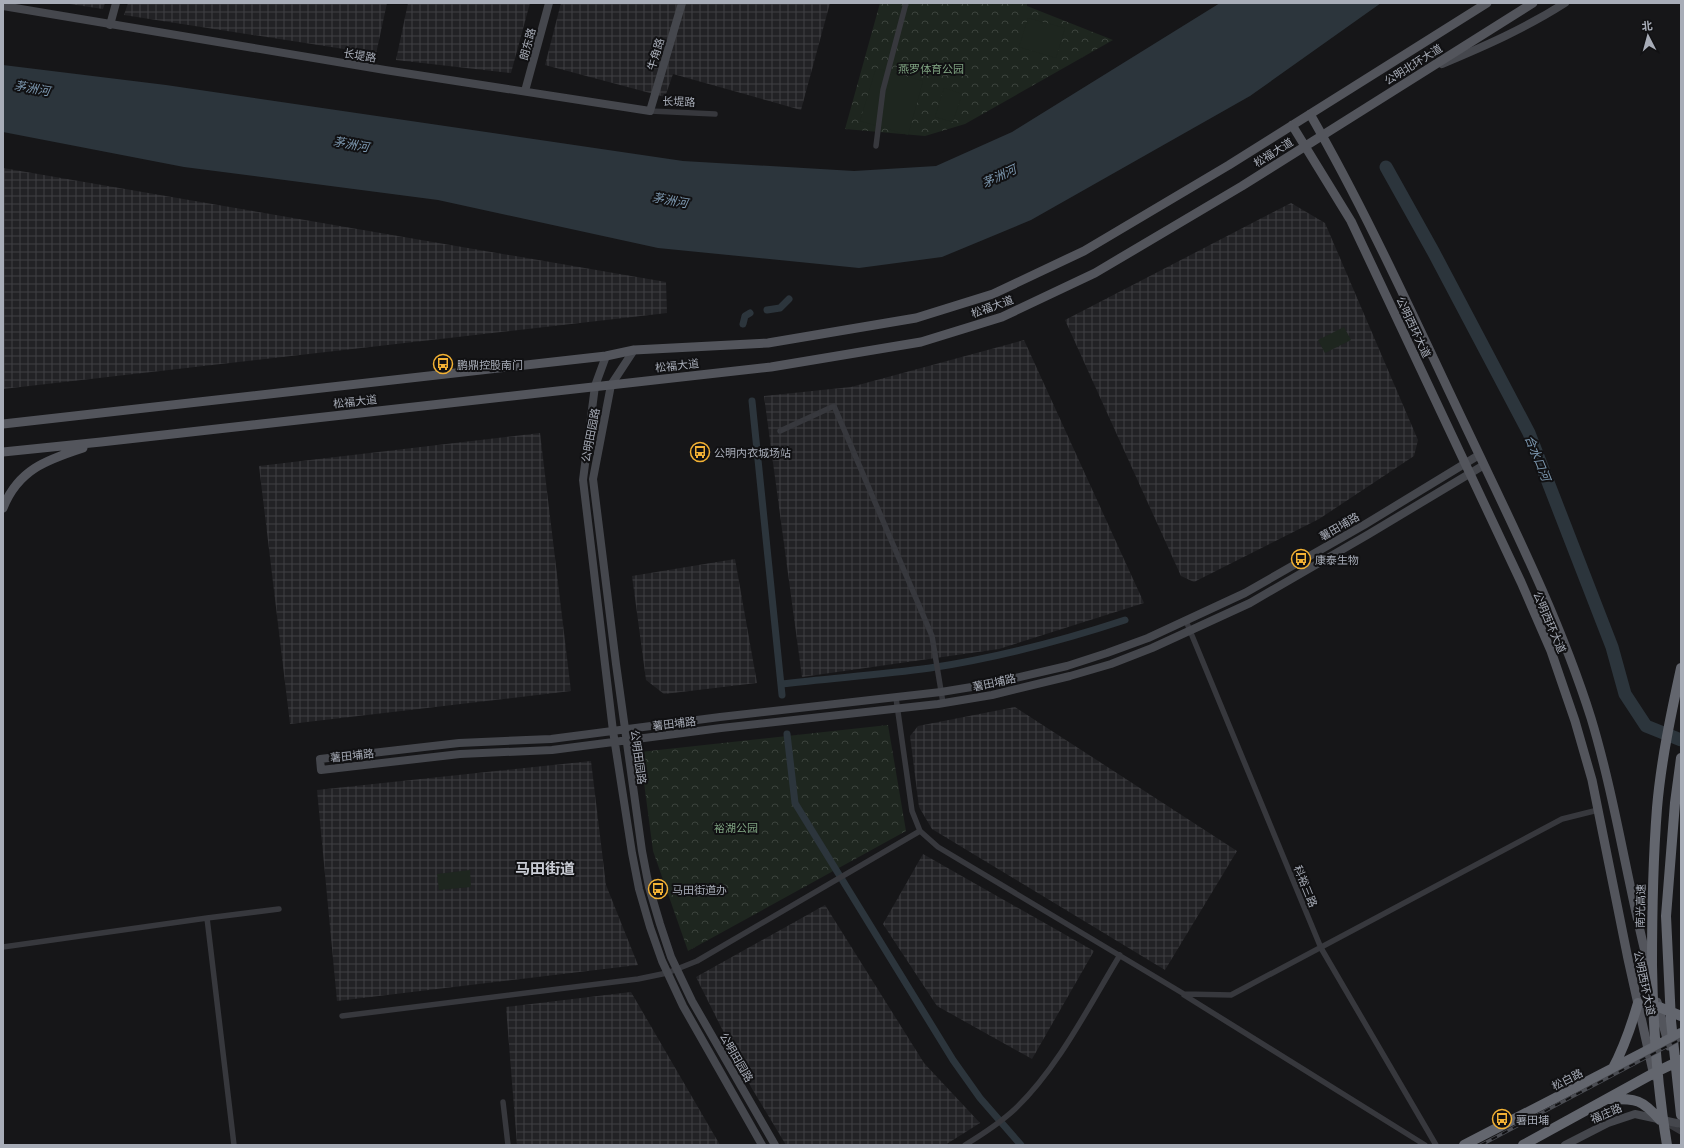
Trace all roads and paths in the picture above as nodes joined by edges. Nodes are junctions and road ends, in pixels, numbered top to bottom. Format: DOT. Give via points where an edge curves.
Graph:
graph roads {
  1 [pos="116,3"];
  2 [pos="549,3"];
  3 [pos="682,3"];
  4 [pos="906,3"];
  5 [pos="1487,3"];
  6 [pos="1533,3"];
  7 [pos="1565,3"];
  8 [pos="3,6"];
  9 [pos="110,25"];
  10 [pos="1427,70"];
  11 [pos="525,91"];
  12 [pos="650,111"];
  13 [pos="715,114"];
  14 [pos="1310,114"];
  15 [pos="1292,125"];
  16 [pos="1322,135"];
  17 [pos="1306,145"];
  18 [pos="876,146"];
  19 [pos="634,350"];
  20 [pos="606,356"];
  21 [pos="611,384"];
  22 [pos="595,386"];
  23 [pos="3,424"];
  24 [pos="780,431"];
  25 [pos="101,442"];
  26 [pos="3,452"];
  27 [pos="1479,455"];
  28 [pos="1465,463"];
  29 [pos="1484,465"];
  30 [pos="1470,473"];
  31 [pos="3,508"];
  32 [pos="1186,620"];
  33 [pos="1191,631"];
  34 [pos="1681,668"];
  35 [pos="941,692"];
  36 [pos="896,698"];
  37 [pos="943,703"];
  38 [pos="898,708"];
  39 [pos="624,729"];
  40 [pos="613,731"];
  41 [pos="626,740"];
  42 [pos="615,741"];
  43 [pos="1681,758"];
  44 [pos="1598,810"];
  45 [pos="920,831"];
  46 [pos="279,909"];
  47 [pos="207,918"];
  48 [pos="3,947"];
  49 [pos="1321,947"];
  50 [pos="1120,955"];
  51 [pos="677,969"];
  52 [pos="667,973"];
  53 [pos="1184,994"];
  54 [pos="1638,1003"];
  55 [pos="1659,1007"];
  56 [pos="342,1016"];
  57 [pos="1681,1016"];
  58 [pos="1681,1033"];
  59 [pos="1667,1040"];
  60 [pos="1648,1050"];
  61 [pos="1678,1062"];
  62 [pos="1612,1070"];
  63 [pos="1654,1073"];
  64 [pos="1681,1098"];
  65 [pos="1605,1100"];
  66 [pos="503,1102"];
  67 [pos="1681,1114"];
  68 [pos="1660,1120"];
  69 [pos="1681,1124"];
  70 [pos="1681,1132"];
  71 [pos="234,1145"];
  72 [pos="508,1145"];
  73 [pos="762,1145"];
  74 [pos="775,1145"];
  75 [pos="965,1145"];
  76 [pos="1424,1145"];
  77 [pos="1436,1145"];
  78 [pos="1464,1145"];
  79 [pos="1523,1145"];
  80 [pos="1565,1145"];
  81 [pos="1664,1145"];
  82 [pos="1667,1145"];
  1 -- 9 [label="street"];
  2 -- 11 [label="street, 朗东路"];
  3 -- 12 [label="street, 牛角路"];
  4 -- 18 [label="street" via="883,90"];
  5 -- 14 [label="main road, 公明北环大道"];
  6 -- 10 [label="main road, 公明北环大道"];
  7 -- 10 [label="street" via="1524,28 1489,45"];
  8 -- 9 [label="street, 长堤路"];
  9 -- 11 [label="street, 长堤路"];
  10 -- 16 [label="main road, 公明北环大道"];
  11 -- 12 [label="street, 长堤路"];
  12 -- 13 [label="street, 长堤路"];
  14 -- 15 [label="main road, 公明北环大道"];
  14 -- 16 [label="main road, 公明西环大道"];
  15 -- 17 [label="main road, 公明西环大道"];
  15 -- 19 [label="main road, 松福大道" via="1084,251 993,294 916,318 768,343"];
  16 -- 17 [label="main road, 公明北环大道"];
  16 -- 27 [label="main road, 公明西环大道" via="1366,219"];
  17 -- 21 [label="main road, 松福大道" via="1095,273 1002,317 921,342 771,367"];
  17 -- 28 [label="main road, 公明西环大道" via="1351,221"];
  19 -- 20 [label="main road, 松福大道"];
  19 -- 21 [label="street, 公明田园路"];
  20 -- 22 [label="street, 公明田园路"];
  20 -- 23 [label="main road, 松福大道"];
  21 -- 22 [label="main road, 松福大道"];
  21 -- 39 [label="street, 公明田园路" via="593,479"];
  22 -- 25 [label="main road, 松福大道"];
  22 -- 40 [label="street, 公明田园路" via="583,480"];
  24 -- 35 [label="street" via="834,406 932,636"];
  25 -- 26 [label="main road, 松福大道"];
  25 -- 31 [label="main road" via="51,458 37,466 22,477 12,489"];
  27 -- 28 [label="street, 薯田埔路"];
  27 -- 29 [label="main road, 公明西环大道"];
  28 -- 30 [label="main road, 公明西环大道"];
  28 -- 32 [label="street, 薯田埔路" via="1245,593"];
  29 -- 30 [label="street, 薯田埔路"];
  29 -- 55 [label="main road, 公明西环大道" via="1564,642 1590,716 1608,780 1645,954"];
  30 -- 33 [label="street, 薯田埔路" via="1250,603"];
  30 -- 44 [label="main road, 公明西环大道" via="1551,651 1577,729"];
  32 -- 33 [label="street, 科裕三路"];
  32 -- 35 [label="street, 薯田埔路" via="1148,638 1067,666 990,684"];
  33 -- 37 [label="street, 薯田埔路" via="1111,664 1070,676 992,695"];
  33 -- 49 [label="street, 科裕三路"];
  34 -- 82 [label="highway, 南光高速" via="1671,712 1657,807 1652,901 1653,1022"];
  35 -- 36 [label="street, 薯田埔路"];
  35 -- 37 [label="street"];
  36 -- 38 [label="street"];
  36 -- 39 [label="street, 薯田埔路"];
  37 -- 38 [label="street, 薯田埔路"];
  38 -- 41 [label="street, 薯田埔路"];
  38 -- 45 [label="street" via="912,811"];
  39 -- 40 [label="street, 薯田埔路"];
  39 -- 41 [label="street, 公明田园路"];
  40 -- 42 [label="street, 公明田园路"];
  40 -- 42 [label="street, 薯田埔路" via="551,739 459,743 320,759 321,770 460,754 552,750"];
  41 -- 42 [label="street, 薯田埔路"];
  41 -- 51 [label="street, 公明田园路" via="649,887"];
  42 -- 52 [label="street, 公明田园路" via="639,890"];
  43 -- 67 [label="highway" via="1666,916 1671,1021"];
  44 -- 49 [label="street" via="1562,819"];
  44 -- 54 [label="main road, 公明西环大道"];
  45 -- 50 [label="street" via="938,847"];
  45 -- 51 [label="street" via="697,961"];
  46 -- 47 [label="street"];
  47 -- 48 [label="street"];
  47 -- 71 [label="street"];
  49 -- 53 [label="street" via="1231,995"];
  49 -- 77 [label="street, 科裕三路"];
  50 -- 53 [label="street"];
  50 -- 75 [label="street" via="1057,1057 1034,1087 1015,1109"];
  51 -- 52 [label="street"];
  51 -- 74 [label="street, 公明田园路" via="692,1001"];
  52 -- 56 [label="street" via="638,979"];
  52 -- 73 [label="street, 公明田园路"];
  53 -- 76 [label="street"];
  54 -- 60 [label="main road, 公明西环大道"];
  54 -- 62 [label="highway" via="1624,1048"];
  55 -- 57 [label="highway"];
  55 -- 59 [label="main road, 公明西环大道"];
  58 -- 59 [label="highway, 松白路"];
  59 -- 60 [label="highway, 松白路"];
  59 -- 61 [label="main road, 公明西环大道"];
  60 -- 62 [label="highway, 松白路"];
  60 -- 63 [label="main road, 公明西环大道"];
  61 -- 63 [label="highway"];
  61 -- 64 [label="main road, 公明西环大道"];
  62 -- 78 [label="highway, 松白路"];
  63 -- 65 [label="highway"];
  63 -- 68 [label="main road, 公明西环大道"];
  65 -- 68 [label="highway" via="1630,1099 1642,1102"];
  65 -- 79 [label="highway"];
  66 -- 72 [label="street"];
  68 -- 69 [label="street, 福庄路"];
  68 -- 70 [label="street"];
  68 -- 80 [label="street, 福庄路" via="1635,1114 1608,1123"];
  68 -- 81 [label="main road, 公明西环大道"];
}
